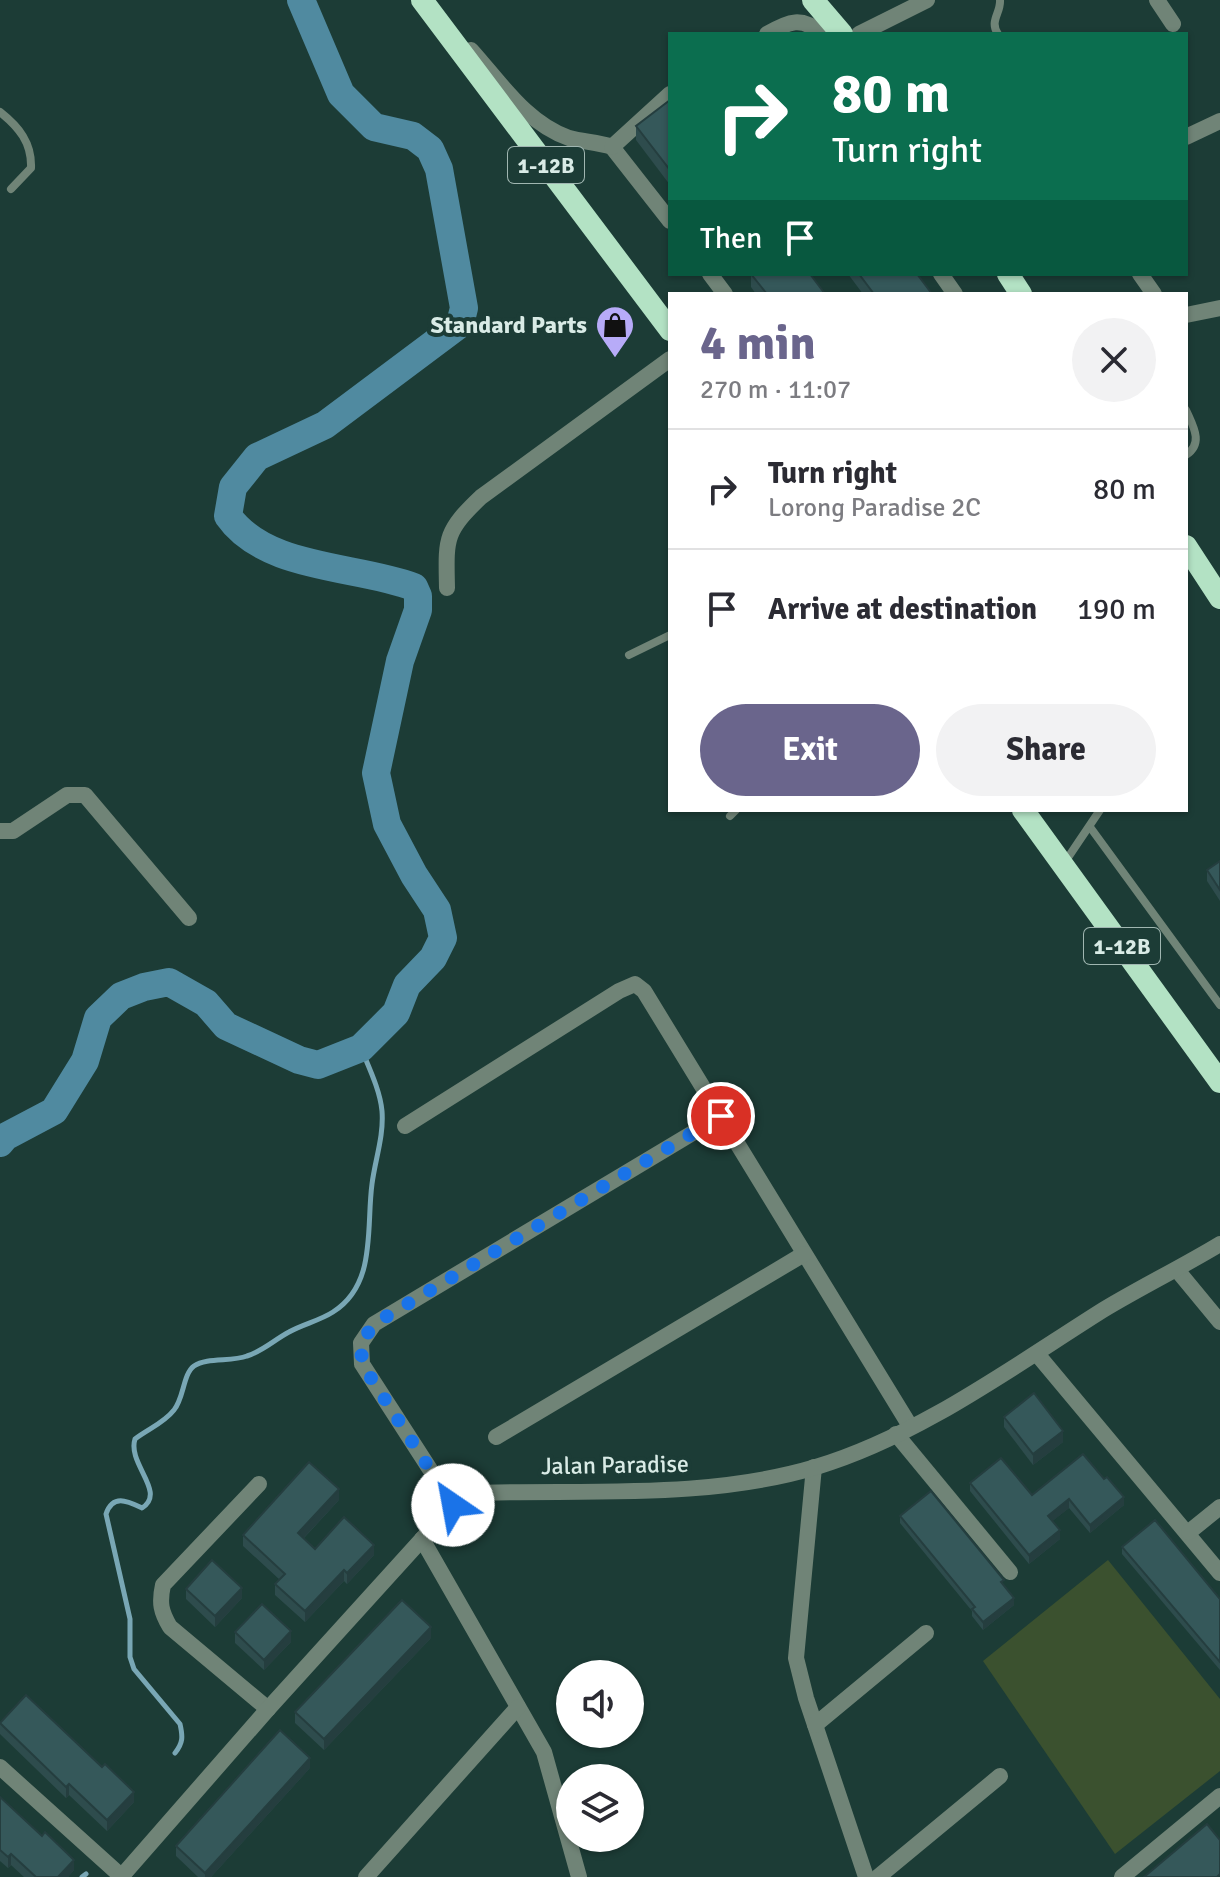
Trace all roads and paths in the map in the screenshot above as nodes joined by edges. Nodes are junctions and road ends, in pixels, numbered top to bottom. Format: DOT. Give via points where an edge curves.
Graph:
graph roads {
  1 [pos="422,0"];
  2 [pos="813,0"];
  3 [pos="927,0"];
  4 [pos="1000,0"];
  5 [pos="1157,0"];
  6 [pos="1173,24"];
  7 [pos="771,32"];
  8 [pos="820,32"];
  9 [pos="840,32"];
  10 [pos="863,32"];
  11 [pos="997,32"];
  12 [pos="668,96"];
  13 [pos="0,112"];
  14 [pos="1220,121"];
  15 [pos="1188,136"];
  16 [pos="612,147"];
  17 [pos="11,189"];
  18 [pos="668,218"];
  19 [pos="1220,308"];
  20 [pos="1188,315"];
  21 [pos="668,327"];
  22 [pos="668,360"];
  23 [pos="1188,415"];
  24 [pos="1188,454"];
  25 [pos="1188,549"];
  26 [pos="447,588"];
  27 [pos="1220,598"];
  28 [pos="668,636"];
  29 [pos="629,655"];
  30 [pos="1024,812"];
  31 [pos="1099,812"];
  32 [pos="1090,827"];
  33 [pos="0,831"];
  34 [pos="1063,865"];
  35 [pos="189,918"];
  36 [pos="1220,1005"];
  37 [pos="1220,1082"];
  38 [pos="721,1116"];
  39 [pos="405,1126"];
  40 [pos="1220,1244"];
  41 [pos="804,1254"];
  42 [pos="1177,1270"];
  43 [pos="1220,1322"];
  44 [pos="1037,1354"];
  45 [pos="903,1430"];
  46 [pos="496,1437"];
  47 [pos="814,1467"];
  48 [pos="259,1484"];
  49 [pos="453,1505"];
  50 [pos="1220,1507"];
  51 [pos="1189,1532"];
  52 [pos="422,1539"];
  53 [pos="1010,1572"];
  54 [pos="1220,1573"];
  55 [pos="926,1633"];
  56 [pos="518,1707"];
  57 [pos="268,1709"];
  58 [pos="815,1725"];
  59 [pos="0,1767"];
  60 [pos="1000,1776"];
  61 [pos="1220,1796"];
  62 [pos="121,1876"];
  63 [pos="366,1877"];
  64 [pos="579,1877"];
  65 [pos="866,1877"];
  66 [pos="878,1877"];
  67 [pos="1122,1877"];
  1 -- 16 [label="street" via="542,125 570,138"];
  1 -- 21 [label="highway, 1-12B"];
  2 -- 9 [label="highway"];
  3 -- 10 [label="street"];
  4 -- 11 [label="lane"];
  5 -- 6 [label="street"];
  7 -- 8 [label="street" via="789,22 810,23"];
  12 -- 16 [label="street"];
  13 -- 17 [label="lane" via="21,133 32,156 31,168"];
  14 -- 15 [label="street"];
  16 -- 18 [label="street"];
  19 -- 20 [label="street"];
  22 -- 26 [label="street" via="458,519 446,545"];
  23 -- 24 [label="lane" via="1196,444"];
  25 -- 27 [label="highway"];
  28 -- 29 [label="lane"];
  30 -- 34 [label="highway, 1-12B"];
  31 -- 32 [label="lane"];
  32 -- 34 [label="lane"];
  32 -- 36 [label="lane"];
  33 -- 35 [label="street" via="13,831 67,795 85,795"];
  34 -- 37 [label="highway, 1-12B"];
  38 -- 39 [label="street" via="635,984"];
  38 -- 41 [label="street"];
  38 -- 49 [label="street" via="374,1324 361,1343 362,1364"];
  40 -- 42 [label="street, Jalan Paradise"];
  41 -- 45 [label="street"];
  41 -- 46 [label="street"];
  42 -- 43 [label="street"];
  42 -- 44 [label="street, Jalan Paradise"];
  44 -- 45 [label="street, Jalan Paradise"];
  44 -- 51 [label="street"];
  45 -- 47 [label="street, Jalan Paradise"];
  45 -- 53 [label="street"];
  47 -- 49 [label="street, Jalan Paradise" via="684,1489 470,1493"];
  47 -- 58 [label="street" via="796,1658"];
  48 -- 57 [label="street" via="163,1585 160,1598 170,1627"];
  49 -- 52 [label="street, Jalan Paradise"];
  50 -- 51 [label="street"];
  51 -- 54 [label="street"];
  52 -- 56 [label="street"];
  52 -- 57 [label="street, Jalan Paradise"];
  55 -- 58 [label="street"];
  56 -- 63 [label="street"];
  56 -- 64 [label="street" via="544,1752"];
  57 -- 62 [label="street, Jalan Paradise"];
  58 -- 65 [label="street"];
  59 -- 62 [label="street"];
  60 -- 66 [label="street"];
  61 -- 67 [label="street"];
}
